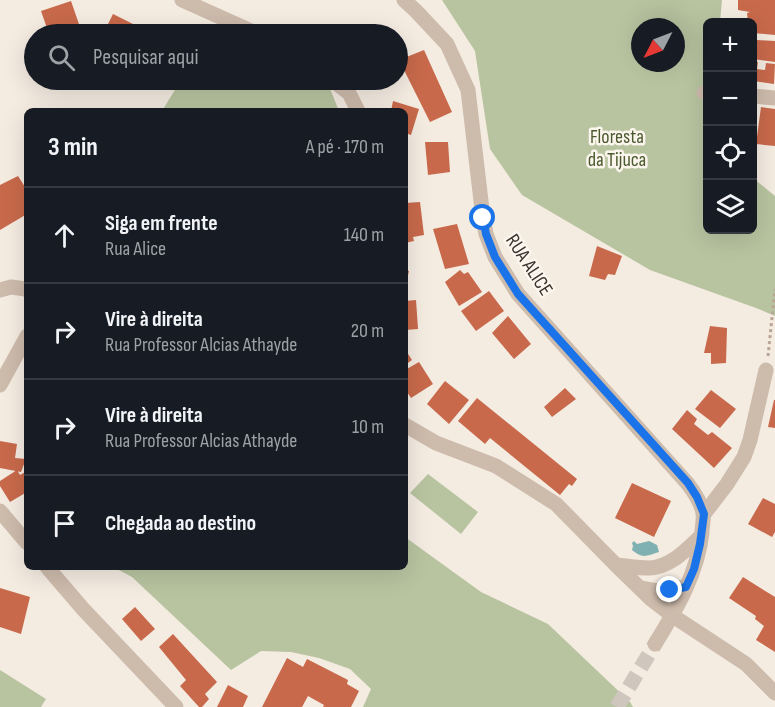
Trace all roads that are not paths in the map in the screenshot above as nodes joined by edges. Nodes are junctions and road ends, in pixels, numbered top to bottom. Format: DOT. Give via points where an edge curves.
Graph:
graph roads {
  1 [pos="182,0"];
  2 [pos="404,0"];
  3 [pos="236,24"];
  4 [pos="345,90"];
  5 [pos="757,96"];
  6 [pos="775,98"];
  7 [pos="356,108"];
  8 [pos="24,289"];
  9 [pos="0,290"];
  10 [pos="24,342"];
  11 [pos="766,370"];
  12 [pos="0,386"];
  13 [pos="408,427"];
  14 [pos="0,512"];
  15 [pos="704,514"];
  16 [pos="701,536"];
  17 [pos="24,540"];
  18 [pos="616,566"];
  19 [pos="50,570"];
  20 [pos="686,587"];
  21 [pos="640,588"];
  22 [pos="672,616"];
  23 [pos="655,644"];
  24 [pos="775,693"];
  25 [pos="176,707"];
  1 -- 3 [label="street"];
  2 -- 15 [label="street, RUA ALICE" via="447,44 468,90 483,218 495,257 518,294 688,483"];
  4 -- 7 [label="street"];
  5 -- 6 [label="street"];
  8 -- 9 [label="street"];
  10 -- 12 [label="street"];
  11 -- 15 [label="street" via="744,457"];
  13 -- 18 [label="street" via="436,443 496,466 556,504"];
  14 -- 17 [label="street"];
  15 -- 16 [label="street"];
  16 -- 18 [label="street" via="663,565"];
  16 -- 20 [label="street"];
  18 -- 21 [label="street"];
  19 -- 25 [label="street"];
  20 -- 21 [label="street" via="658,591"];
  20 -- 22 [label="street"];
  21 -- 22 [label="street"];
  22 -- 23 [label="street"];
  22 -- 24 [label="street" via="746,664"];
}
